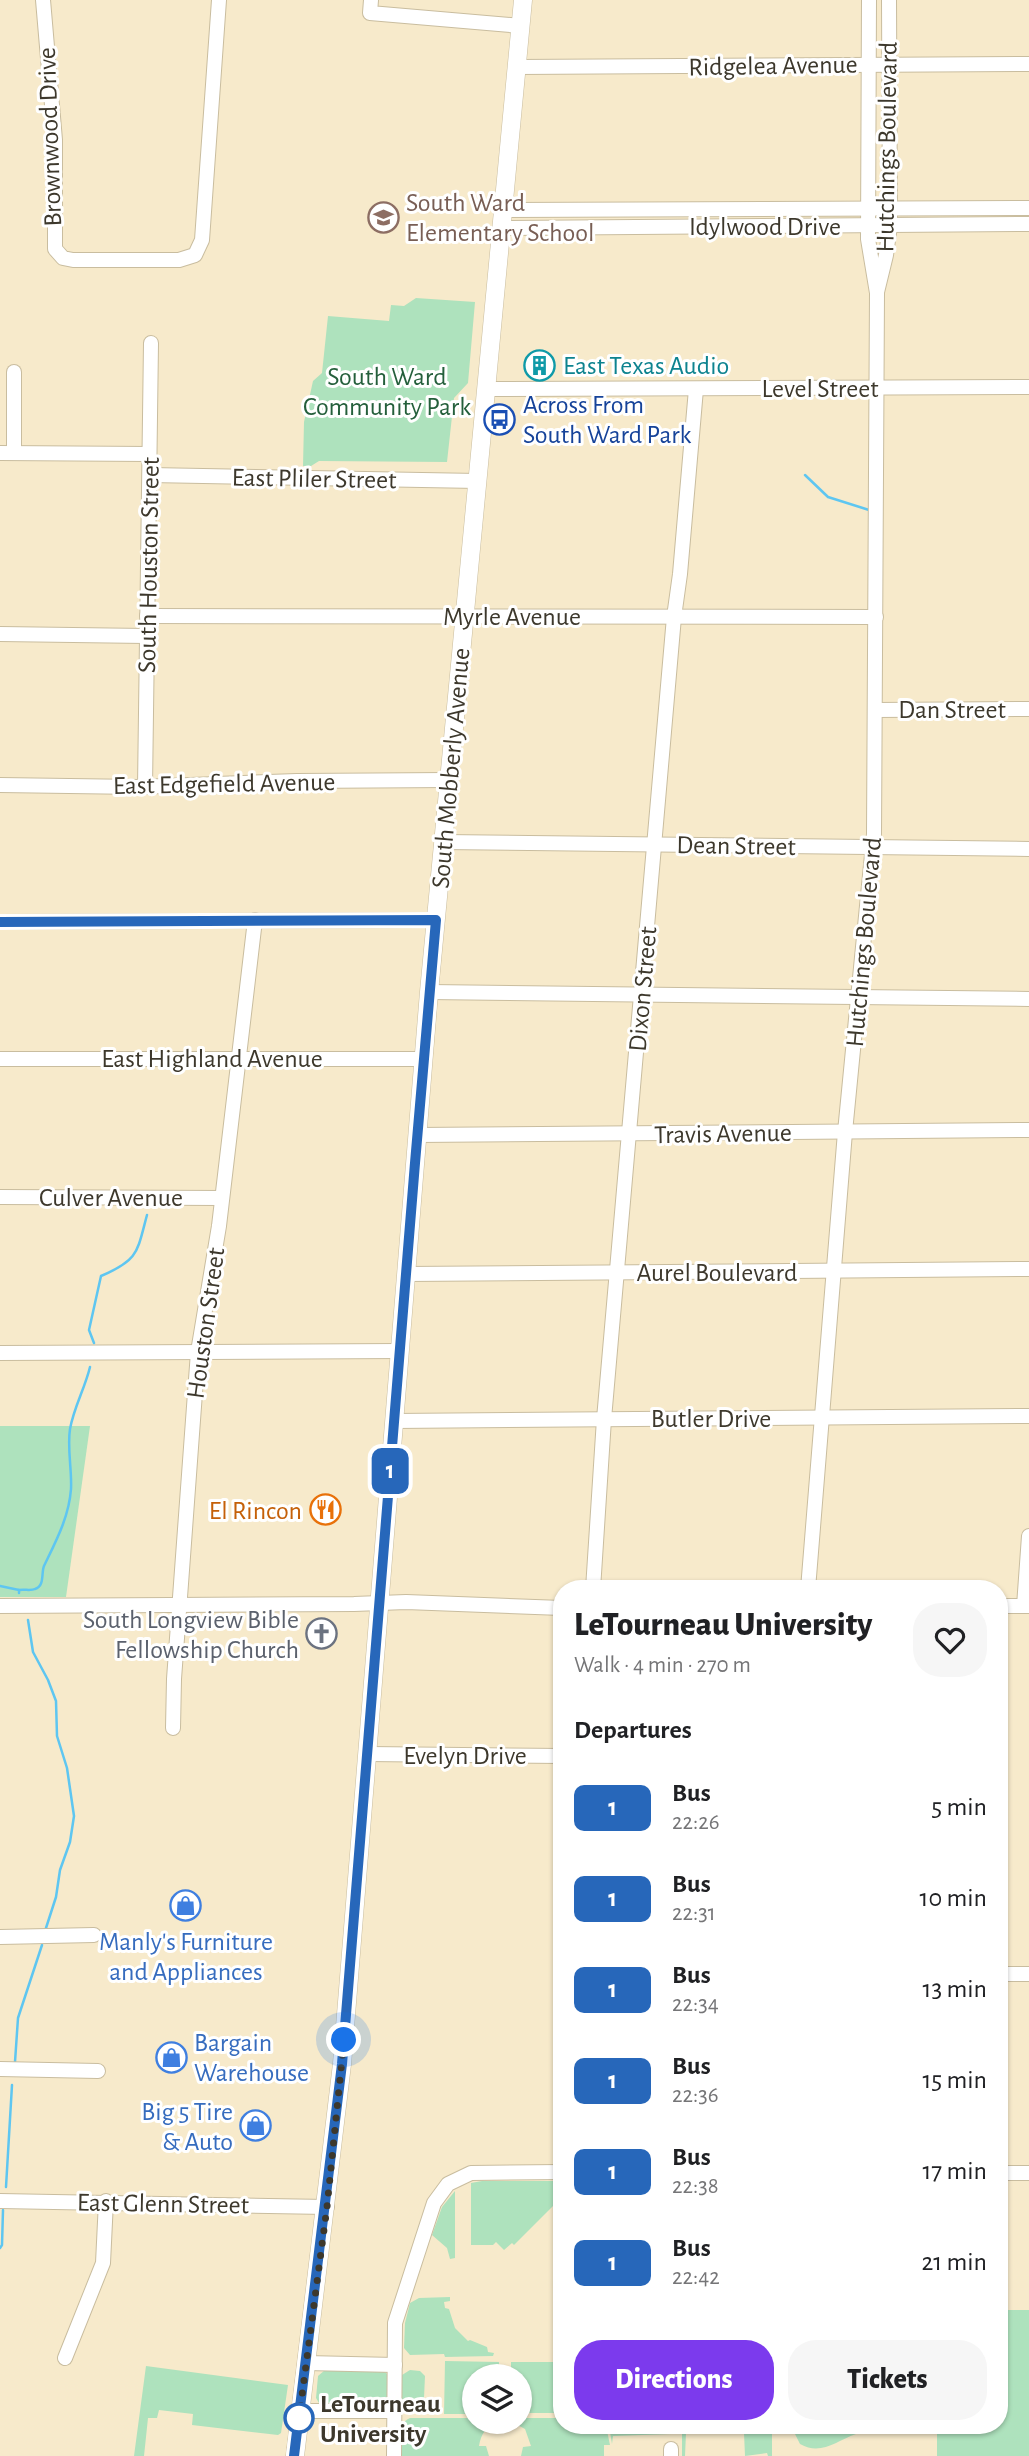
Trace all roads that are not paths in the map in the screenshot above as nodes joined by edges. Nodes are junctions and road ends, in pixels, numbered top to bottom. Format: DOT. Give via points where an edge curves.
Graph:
graph roads {
  1 [pos="43,0"];
  2 [pos="219,0"];
  3 [pos="523,0"];
  4 [pos="869,0"];
  5 [pos="889,0"];
  6 [pos="370,6"];
  7 [pos="521,26"];
  8 [pos="869,64"];
  9 [pos="889,64"];
  10 [pos="1029,64"];
  11 [pos="516,66"];
  12 [pos="1029,208"];
  13 [pos="868,209"];
  14 [pos="889,209"];
  15 [pos="502,219"];
  16 [pos="1029,225"];
  17 [pos="868,226"];
  18 [pos="890,226"];
  19 [pos="877,293"];
  20 [pos="151,343"];
  21 [pos="14,372"];
  22 [pos="1029,387"];
  23 [pos="877,388"];
  24 [pos="486,389"];
  25 [pos="696,389"];
  26 [pos="7,453"];
  27 [pos="149,454"];
  28 [pos="150,475"];
  29 [pos="478,481"];
  30 [pos="147,616"];
  31 [pos="464,616"];
  32 [pos="674,617"];
  33 [pos="876,617"];
  34 [pos="0,634"];
  35 [pos="146,636"];
  36 [pos="1029,709"];
  37 [pos="876,710"];
  38 [pos="449,780"];
  39 [pos="0,785"];
  40 [pos="145,787"];
  41 [pos="443,842"];
  42 [pos="655,843"];
  43 [pos="873,847"];
  44 [pos="1029,849"];
  45 [pos="255,920"];
  46 [pos="436,920"];
  47 [pos="0,922"];
  48 [pos="429,992"];
  49 [pos="641,994"];
  50 [pos="857,996"];
  51 [pos="1029,999"];
  52 [pos="238,1058"];
  53 [pos="0,1059"];
  54 [pos="424,1059"];
  55 [pos="1029,1130"];
  56 [pos="845,1132"];
  57 [pos="629,1133"];
  58 [pos="417,1135"];
  59 [pos="0,1197"];
  60 [pos="222,1198"];
  61 [pos="1029,1269"];
  62 [pos="833,1271"];
  63 [pos="617,1273"];
  64 [pos="406,1274"];
  65 [pos="400,1351"];
  66 [pos="198,1352"];
  67 [pos="0,1353"];
  68 [pos="1029,1416"];
  69 [pos="822,1418"];
  70 [pos="604,1419"];
  71 [pos="394,1421"];
  72 [pos="1029,1536"];
  73 [pos="594,1580"];
  74 [pos="809,1580"];
  75 [pos="380,1603"];
  76 [pos="180,1605"];
  77 [pos="0,1606"];
  78 [pos="1008,1606"];
  79 [pos="1026,1606"];
  80 [pos="553,1608"];
  81 [pos="173,1728"];
  82 [pos="368,1754"];
  83 [pos="553,1756"];
  84 [pos="94,1935"];
  85 [pos="0,1937"];
  86 [pos="1008,1974"];
  87 [pos="1029,1974"];
  88 [pos="0,2069"];
  89 [pos="98,2071"];
  90 [pos="553,2172"];
  91 [pos="1008,2173"];
  92 [pos="1029,2173"];
  93 [pos="0,2201"];
  94 [pos="106,2202"];
  95 [pos="327,2207"];
  96 [pos="65,2358"];
  97 [pos="306,2363"];
  98 [pos="395,2364"];
  99 [pos="300,2411"];
  100 [pos="394,2411"];
  101 [pos="295,2456"];
  102 [pos="394,2456"];
  1 -- 2 [label="street, Brownwood Drive" via="54,127 55,250 73,260 179,260 195,255 202,240"];
  3 -- 7 [label="main road, South Mobberly Avenue"];
  4 -- 8 [label="street, Hutchings Boulevard"];
  5 -- 9 [label="street, Hutchings Boulevard"];
  6 -- 7 [label="street"];
  7 -- 11 [label="main road, South Mobberly Avenue"];
  8 -- 9 [label="street, Ridgelea Avenue"];
  8 -- 11 [label="street, Ridgelea Avenue"];
  8 -- 13 [label="street, Hutchings Boulevard"];
  9 -- 10 [label="street, Ridgelea Avenue"];
  9 -- 14 [label="street, Hutchings Boulevard"];
  11 -- 15 [label="main road, South Mobberly Avenue"];
  12 -- 14 [label="street, Idylwood Drive"];
  13 -- 14 [label="street, Idylwood Drive"];
  13 -- 15 [label="street, Idylwood Drive"];
  13 -- 17 [label="street, Hutchings Boulevard"];
  14 -- 18 [label="street, Hutchings Boulevard"];
  15 -- 17 [label="street, Idylwood Drive"];
  15 -- 24 [label="main road, South Mobberly Avenue"];
  16 -- 18 [label="street, Idylwood Drive"];
  17 -- 18 [label="street, Idylwood Drive"];
  17 -- 19 [label="street, Hutchings Boulevard"];
  18 -- 19 [label="street, Hutchings Boulevard"];
  19 -- 23 [label="street, Hutchings Boulevard"];
  20 -- 27 [label="street, South Houston Street"];
  21 -- 26 [label="street"];
  22 -- 23 [label="street, Level Street"];
  23 -- 25 [label="street, Level Street"];
  23 -- 33 [label="street, Hutchings Boulevard"];
  24 -- 25 [label="street, Level Street"];
  24 -- 29 [label="main road, South Mobberly Avenue"];
  25 -- 32 [label="street, Dixon Street"];
  26 -- 27 [label="street"];
  27 -- 28 [label="street, South Houston Street"];
  28 -- 29 [label="street, East Pliler Street"];
  28 -- 30 [label="street, South Houston Street"];
  29 -- 31 [label="main road, South Mobberly Avenue"];
  30 -- 31 [label="street, Myrle Avenue"];
  30 -- 35 [label="street, South Houston Street"];
  31 -- 32 [label="street, Myrle Avenue"];
  31 -- 38 [label="main road, South Mobberly Avenue"];
  32 -- 33 [label="street, Myrle Avenue"];
  32 -- 42 [label="street, Dixon Street"];
  33 -- 37 [label="street, Hutchings Boulevard"];
  34 -- 35 [label="street"];
  35 -- 40 [label="street, South Houston Street"];
  36 -- 37 [label="street, Dan Street"];
  37 -- 43 [label="street, Hutchings Boulevard"];
  38 -- 40 [label="street, East Edgefield Avenue"];
  38 -- 41 [label="main road, South Mobberly Avenue"];
  39 -- 40 [label="street, East Edgefield Avenue"];
  41 -- 42 [label="street, Dean Street"];
  41 -- 46 [label="main road, South Mobberly Avenue"];
  42 -- 43 [label="street, Dean Street"];
  42 -- 49 [label="street, Dixon Street"];
  43 -- 44 [label="street, Dean Street"];
  43 -- 50 [label="street, Hutchings Boulevard"];
  45 -- 46 [label="street"];
  45 -- 47 [label="street"];
  45 -- 52 [label="street, Houston Street"];
  46 -- 48 [label="main road, South Mobberly Avenue"];
  48 -- 49 [label="street"];
  48 -- 54 [label="main road, South Mobberly Avenue"];
  49 -- 50 [label="street"];
  49 -- 57 [label="street, Dixon Street"];
  50 -- 51 [label="street"];
  50 -- 56 [label="street, Hutchings Boulevard"];
  52 -- 53 [label="street, East Highland Avenue"];
  52 -- 54 [label="street, East Highland Avenue"];
  52 -- 60 [label="street, Houston Street"];
  54 -- 58 [label="main road, South Mobberly Avenue"];
  55 -- 56 [label="street, Travis Avenue"];
  56 -- 57 [label="street, Travis Avenue"];
  56 -- 62 [label="street, Hutchings Boulevard"];
  57 -- 58 [label="street, Travis Avenue"];
  57 -- 63 [label="street, Dixon Street"];
  58 -- 64 [label="main road, South Mobberly Avenue"];
  59 -- 60 [label="street, Culver Avenue"];
  60 -- 66 [label="street, Houston Street"];
  61 -- 62 [label="street, Aurel Boulevard"];
  62 -- 63 [label="street, Aurel Boulevard"];
  62 -- 69 [label="street, Hutchings Boulevard"];
  63 -- 64 [label="street, Aurel Boulevard"];
  63 -- 70 [label="street, Dixon Street"];
  64 -- 65 [label="main road, South Mobberly Avenue"];
  65 -- 66 [label="street"];
  65 -- 71 [label="main road, South Mobberly Avenue"];
  66 -- 67 [label="street"];
  66 -- 76 [label="street, Houston Street"];
  68 -- 69 [label="street, Butler Drive"];
  69 -- 70 [label="street, Butler Drive"];
  69 -- 74 [label="street, Hutchings Boulevard"];
  70 -- 71 [label="street, Butler Drive"];
  70 -- 73 [label="street, Dixon Street"];
  71 -- 75 [label="main road, South Mobberly Avenue"];
  72 -- 79 [label="street"];
  75 -- 76 [label="street"];
  75 -- 80 [label="street"];
  75 -- 82 [label="main road, South Mobberly Avenue"];
  76 -- 77 [label="street"];
  76 -- 81 [label="street, Houston Street"];
  78 -- 79 [label="street"];
  82 -- 83 [label="street, Evelyn Drive"];
  82 -- 95 [label="main road, South Mobberly Avenue"];
  84 -- 85 [label="street"];
  86 -- 87 [label="street"];
  88 -- 89 [label="street"];
  90 -- 98 [label="street" via="471,2173 441,2191 398,2309"];
  91 -- 92 [label="street"];
  93 -- 94 [label="street, East Glenn Street"];
  94 -- 95 [label="street, East Glenn Street"];
  94 -- 96 [label="street" via="103,2263"];
  95 -- 97 [label="main road, South Mobberly Avenue"];
  97 -- 98 [label="street"];
  97 -- 99 [label="main road, South Mobberly Avenue"];
  98 -- 100 [label="street"];
  99 -- 100 [label="street"];
  99 -- 101 [label="main road, South Mobberly Avenue"];
  100 -- 102 [label="street"];
}
